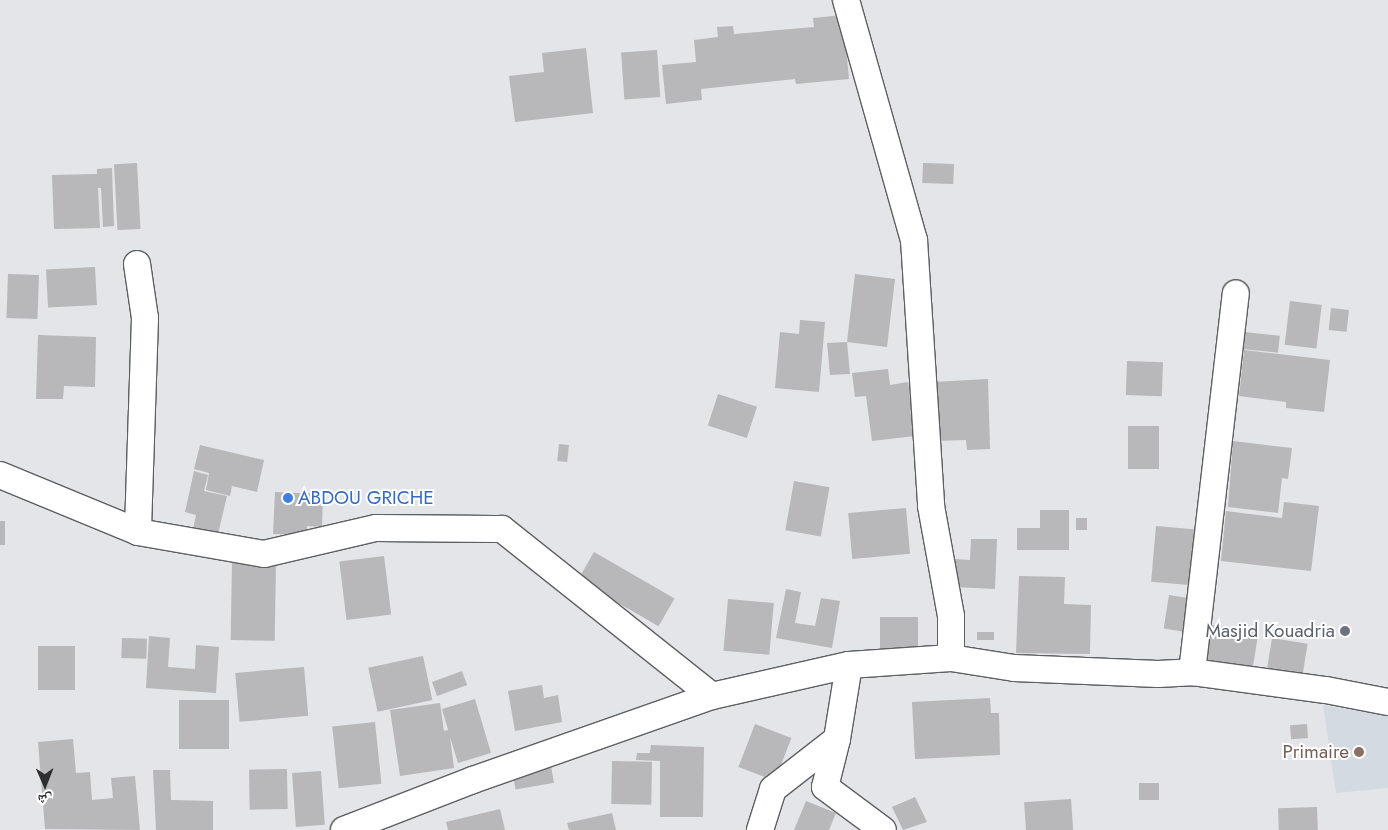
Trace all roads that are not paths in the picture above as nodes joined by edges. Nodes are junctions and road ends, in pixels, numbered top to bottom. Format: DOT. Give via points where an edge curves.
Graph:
graph roads {
  1 [pos="846,0"];
  2 [pos="138,264"];
  3 [pos="1236,294"];
  4 [pos="0,476"];
  5 [pos="138,532"];
  6 [pos="951,658"];
  7 [pos="849,665"];
  8 [pos="1192,672"];
  9 [pos="712,696"];
  10 [pos="1388,702"];
  11 [pos="837,740"];
  12 [pos="344,830"];
  13 [pos="760,830"];
  14 [pos="883,830"];
  1 -- 6 [label="street" via="914,240 931,506 951,616"];
  2 -- 5 [label="street" via="145,318"];
  3 -- 8 [label="street"];
  4 -- 5 [label="street"];
  5 -- 9 [label="street" via="264,554 376,528 502,529"];
  6 -- 7 [label="street"];
  6 -- 8 [label="street" via="1014,668 1158,674"];
  7 -- 9 [label="street"];
  7 -- 11 [label="street"];
  8 -- 10 [label="street"];
  9 -- 12 [label="street" via="473,780"];
  11 -- 13 [label="street" via="773,789"];
  11 -- 14 [label="street" via="825,787"];
}
